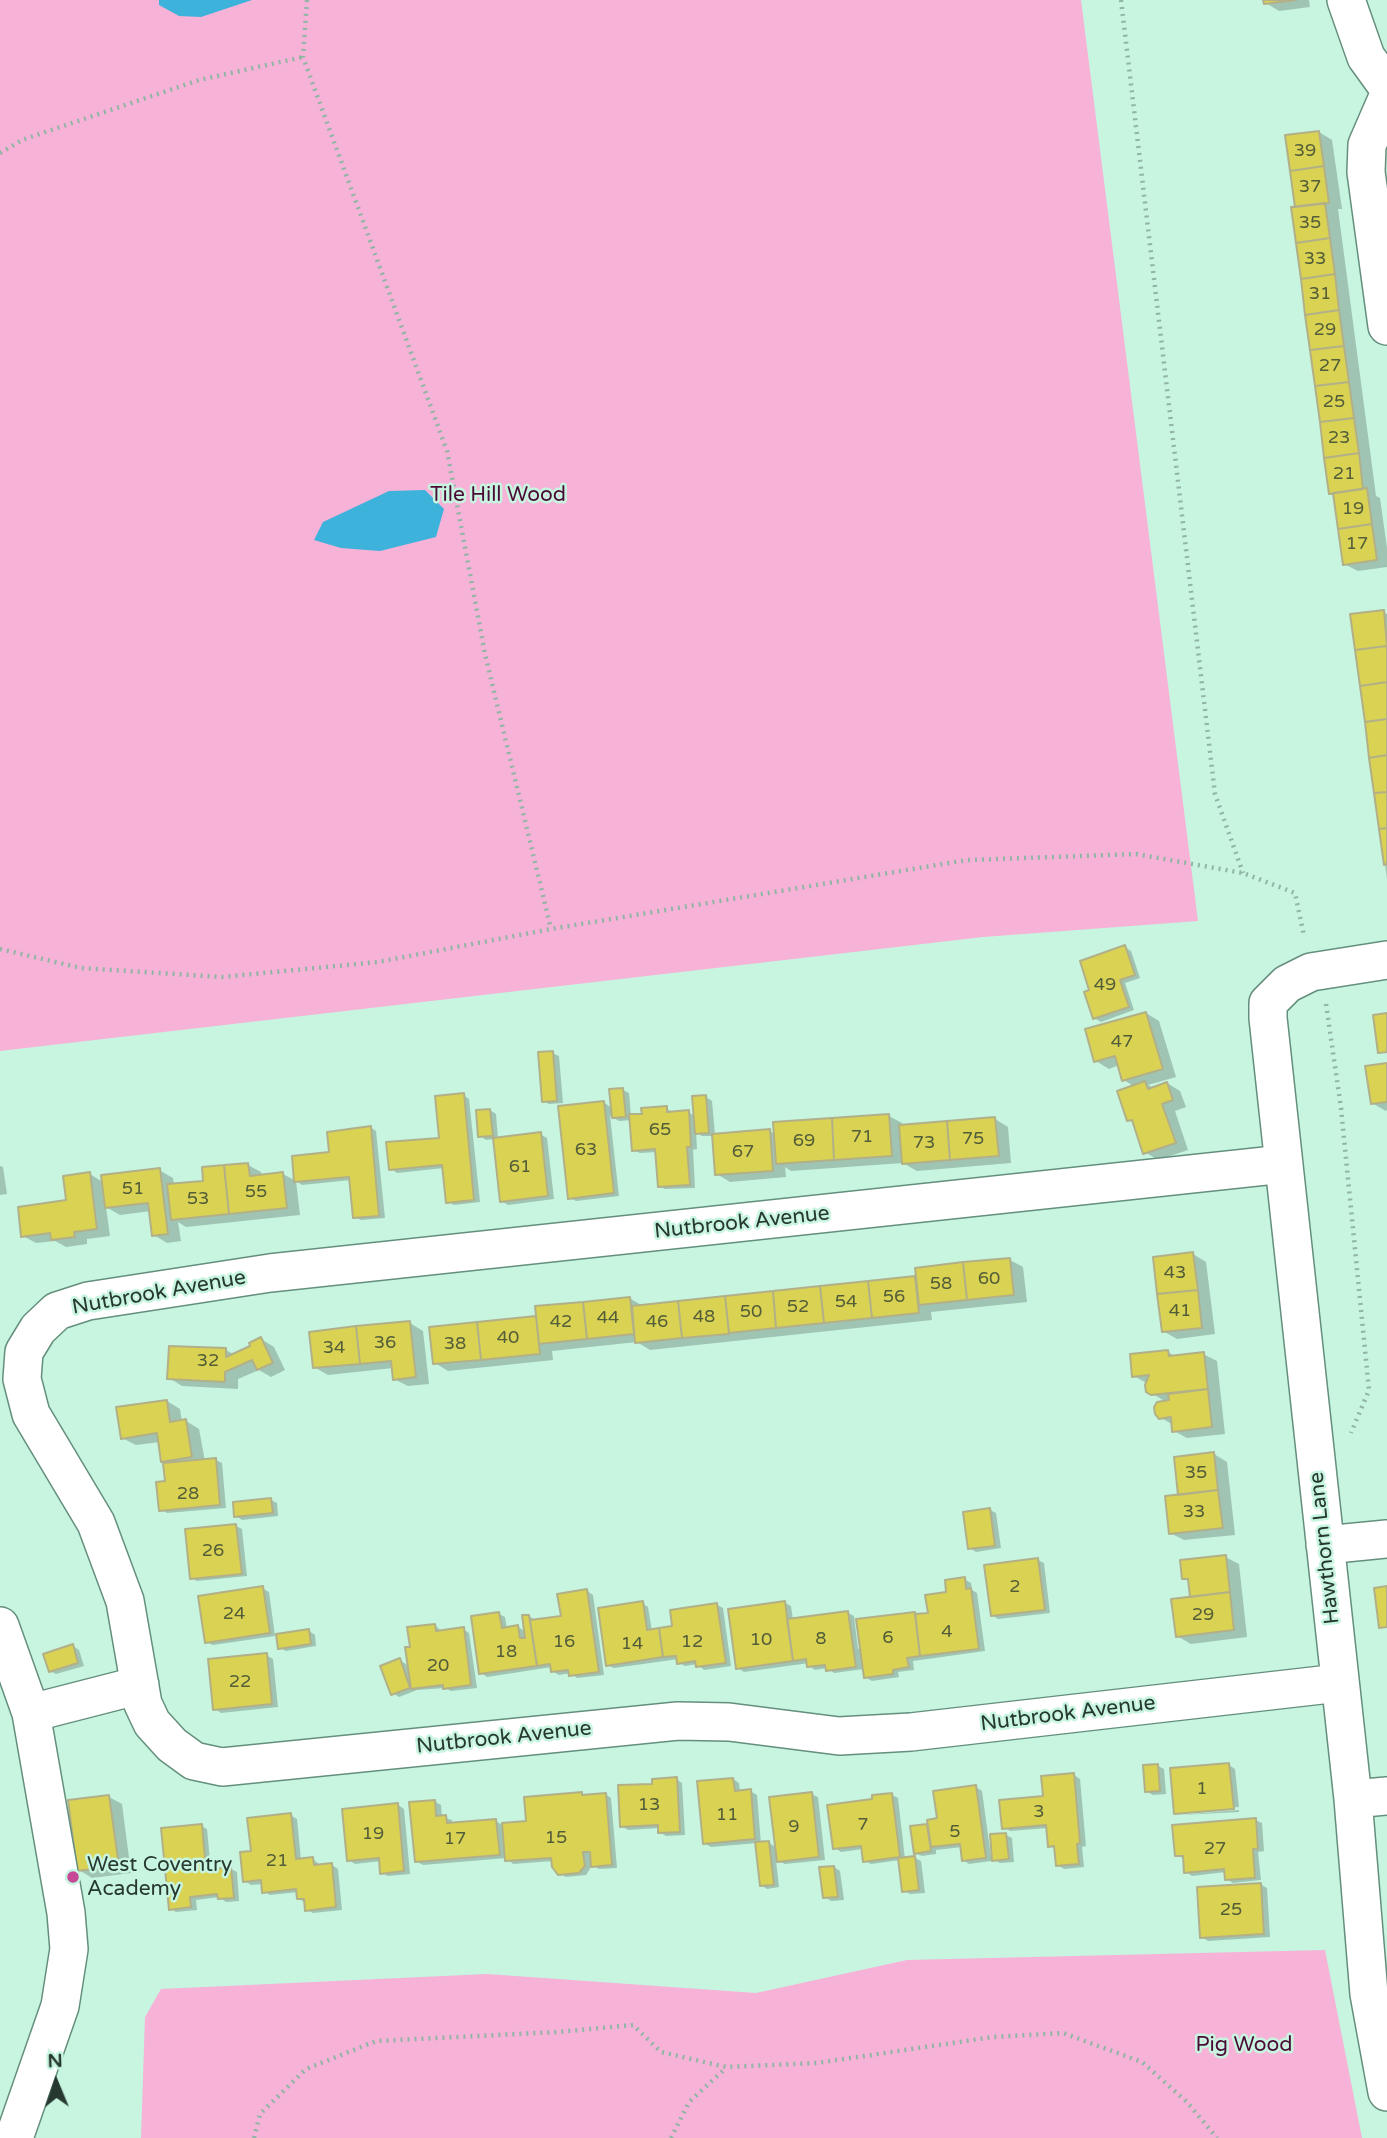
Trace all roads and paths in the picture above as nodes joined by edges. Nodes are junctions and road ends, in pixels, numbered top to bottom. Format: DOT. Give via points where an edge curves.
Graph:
graph roads {
  1 [pos="307,0"];
  2 [pos="1121,0"];
  3 [pos="1346,0"];
  4 [pos="303,57"];
  5 [pos="1387,86"];
  6 [pos="1387,99"];
  7 [pos="0,153"];
  8 [pos="1387,326"];
  9 [pos="1243,873"];
  10 [pos="551,929"];
  11 [pos="0,949"];
  12 [pos="1387,960"];
  13 [pos="1311,972"];
  14 [pos="1284,1164"];
  15 [pos="1350,1435"];
  16 [pos="1387,1539"];
  17 [pos="1325,1545"];
  18 [pos="0,1626"];
  19 [pos="1339,1683"];
  20 [pos="140,1685"];
  21 [pos="31,1713"];
  22 [pos="1370,1798"];
  23 [pos="726,2067"];
  24 [pos="1387,2092"];
  25 [pos="14,2138"];
  26 [pos="254,2138"];
  27 [pos="671,2138"];
  28 [pos="1217,2138"];
  1 -- 4 [label="path"];
  2 -- 9 [label="path" via="1215,794"];
  3 -- 5 [label="street" via="1366,57"];
  4 -- 7 [label="path" via="199,80 22,140"];
  4 -- 10 [label="path" via="447,451 485,654"];
  6 -- 8 [label="street" via="1367,145 1366,172"];
  9 -- 10 [label="path" via="1136,854 967,860"];
  9 -- 13 [label="path" via="1295,893"];
  10 -- 11 [label="path" via="378,962 222,977 81,968"];
  12 -- 13 [label="street"];
  13 -- 14 [label="street, Hawthorn Lane" via="1287,984 1268,1003"];
  13 -- 15 [label="path" via="1325,996 1341,1108 1369,1390"];
  14 -- 17 [label="street, Hawthorn Lane"];
  14 -- 20 [label="street, Nutbrook Avenue" via="270,1273 88,1301 57,1311 38,1329 24,1352 22,1379 32,1414 96,1522 125,1601"];
  16 -- 17 [label="street"];
  17 -- 19 [label="street, Hawthorn Lane"];
  18 -- 21 [label="street"];
  19 -- 20 [label="street, Nutbrook Avenue" via="911,1732 839,1736 729,1722 678,1721 222,1767 194,1761 172,1745 152,1723"];
  19 -- 22 [label="street, Hawthorn Lane"];
  20 -- 21 [label="street"];
  21 -- 25 [label="street" via="69,1949 60,2006"];
  22 -- 24 [label="street, Hawthorn Lane" via="1369,1994"];
  23 -- 26 [label="path" via="661,2052 633,2025 376,2042 306,2069 260,2114"];
  23 -- 27 [label="path" via="690,2102"];
  23 -- 28 [label="path" via="817,2063 993,2037 1063,2033 1142,2062 1187,2102"];
}
